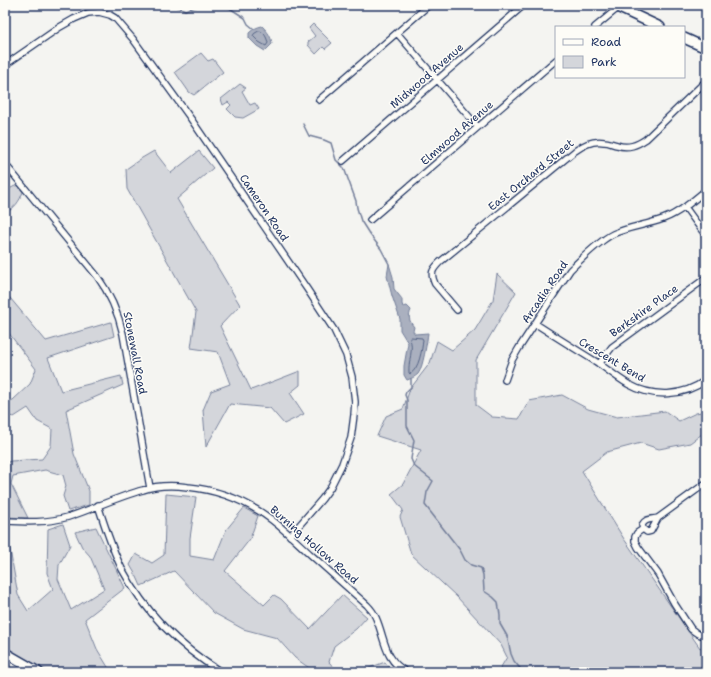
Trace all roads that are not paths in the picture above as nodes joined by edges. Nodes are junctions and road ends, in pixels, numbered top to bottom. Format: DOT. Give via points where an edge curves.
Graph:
graph roads {
  1 [pos="100,5"];
  2 [pos="429,5"];
  3 [pos="524,5"];
  4 [pos="615,6"];
  5 [pos="99,12"];
  6 [pos="596,26"];
  7 [pos="658,26"];
  8 [pos="397,33"];
  9 [pos="685,38"];
  10 [pos="706,48"];
  11 [pos="555,61"];
  12 [pos="5,65"];
  13 [pos="437,80"];
  14 [pos="706,81"];
  15 [pos="319,100"];
  16 [pos="478,127"];
  17 [pos="343,161"];
  18 [pos="5,164"];
  19 [pos="706,190"];
  20 [pos="685,207"];
  21 [pos="370,220"];
  22 [pos="706,236"];
  23 [pos="706,278"];
  24 [pos="457,310"];
  25 [pos="536,324"];
  26 [pos="599,364"];
  27 [pos="505,380"];
  28 [pos="706,380"];
  29 [pos="706,483"];
  30 [pos="150,488"];
  31 [pos="98,506"];
  32 [pos="5,522"];
  33 [pos="290,536"];
  34 [pos="703,634"];
  35 [pos="5,653"];
  36 [pos="5,665"];
  37 [pos="18,672"];
  38 [pos="38,672"];
  39 [pos="221,672"];
  40 [pos="407,672"];
  1 -- 5 [label="street"];
  2 -- 8 [label="street"];
  3 -- 13 [label="street, Midwood Avenue"];
  4 -- 6 [label="street"];
  4 -- 7 [label="main road"];
  5 -- 12 [label="street" via="88,13 74,20"];
  5 -- 33 [label="street, Cameron Road" via="115,18 144,53 307,289 334,330 346,355 355,402 353,428 346,454 330,488"];
  8 -- 13 [label="street"];
  8 -- 15 [label="street"];
  9 -- 10 [label="main road"];
  11 -- 16 [label="street, Elmwood Avenue"];
  13 -- 16 [label="street"];
  13 -- 17 [label="street, Midwood Avenue"];
  14 -- 24 [label="street, East Orchard Street" via="639,144 624,147 603,141 585,145 575,151 440,262 433,269 433,279"];
  16 -- 21 [label="street, Elmwood Avenue"];
  18 -- 30 [label="street, Stonewall Road" via="97,276 112,299 124,334"];
  19 -- 20 [label="street, Arcadia Road"];
  20 -- 22 [label="street"];
  20 -- 25 [label="street, Arcadia Road" via="662,220 606,238 570,270"];
  23 -- 26 [label="street, Berkshire Place" via="612,346"];
  25 -- 26 [label="street, Crescent Bend"];
  25 -- 27 [label="street, Arcadia Road" via="512,360"];
  26 -- 28 [label="street, Crescent Bend" via="627,383 647,392 676,393"];
  29 -- 34 [label="street" via="658,518 644,521 643,529 635,537 638,546 691,629"];
  30 -- 31 [label="street, Burning Hollow Road"];
  30 -- 33 [label="street, Burning Hollow Road" via="182,486 222,494 259,511"];
  31 -- 32 [label="street, Burning Hollow Road" via="52,520"];
  31 -- 39 [label="street" via="122,569 144,604 176,638"];
  33 -- 40 [label="street, Burning Hollow Road" via="367,605 375,616 390,657"];
  35 -- 38 [label="main road"];
  36 -- 37 [label="main road"];
}
